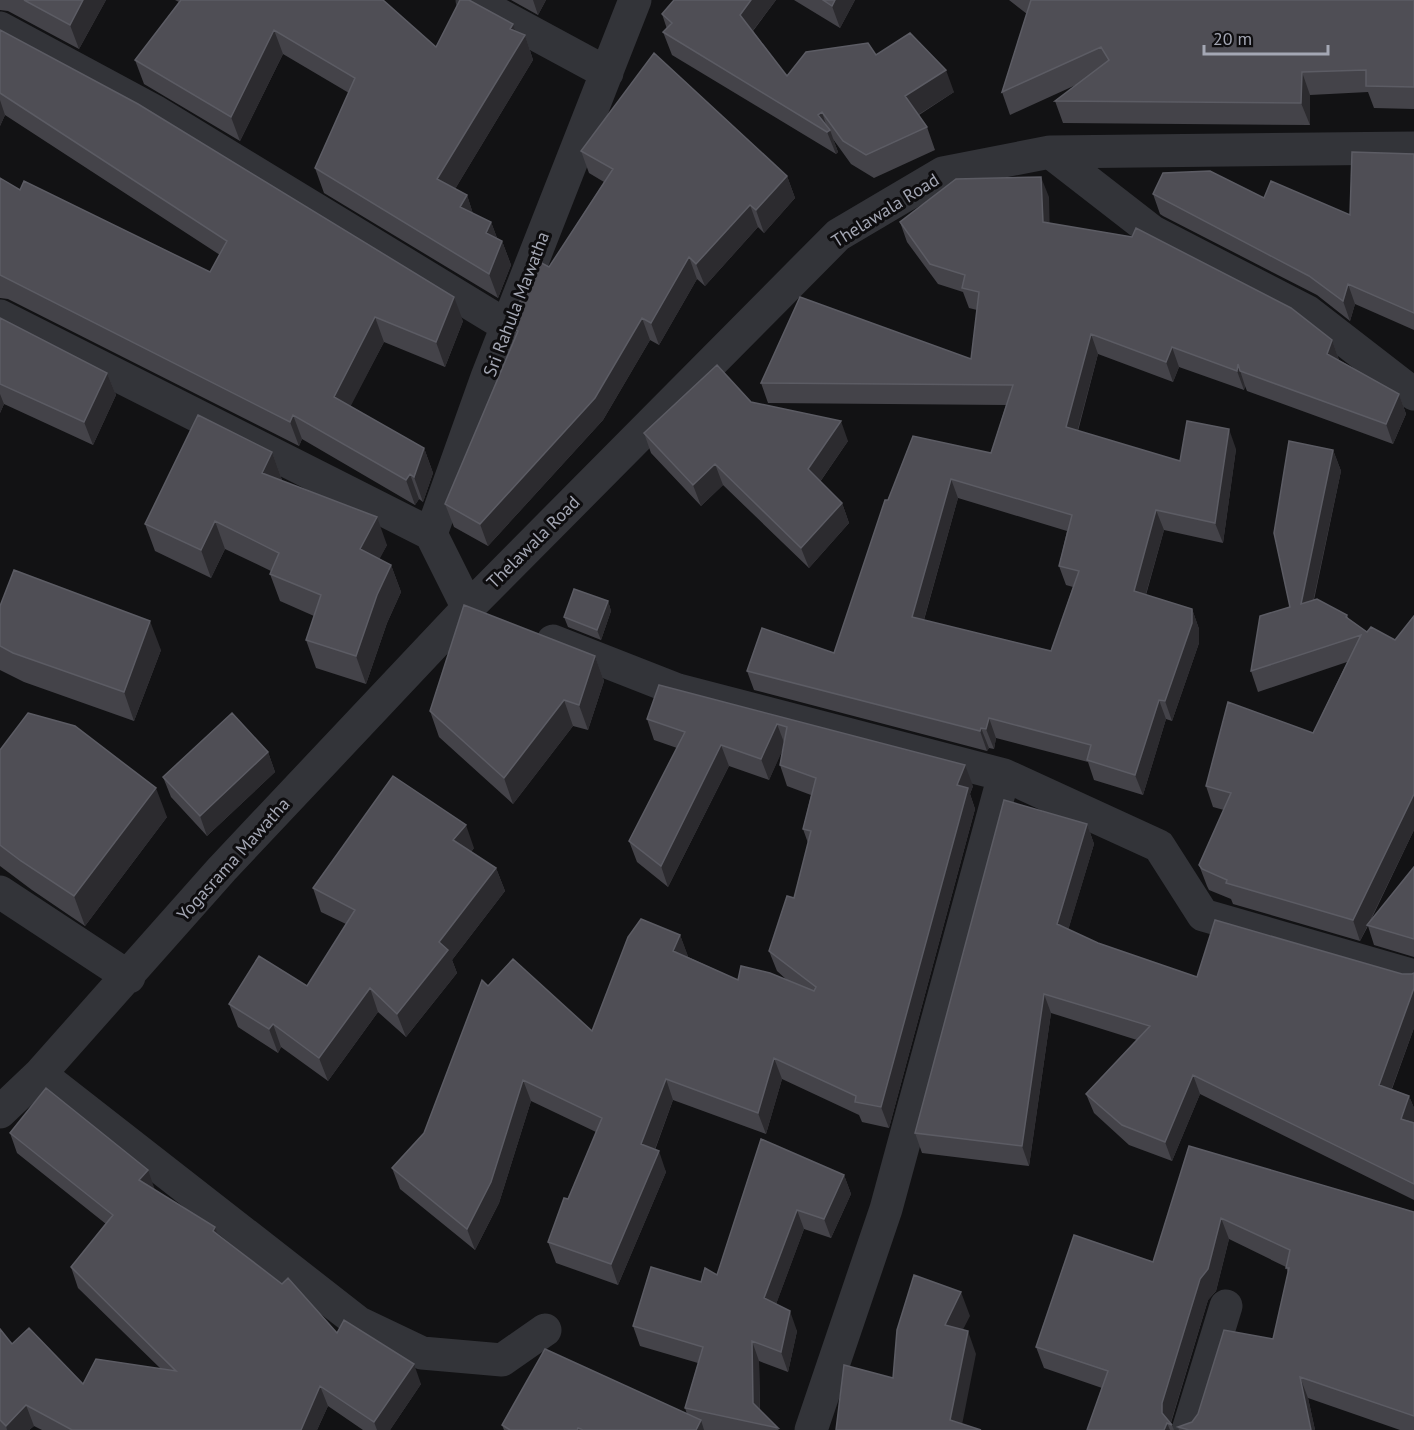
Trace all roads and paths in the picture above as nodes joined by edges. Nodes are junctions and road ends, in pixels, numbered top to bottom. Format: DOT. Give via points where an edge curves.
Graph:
graph roads {
  1 [pos="472,0"];
  2 [pos="635,0"];
  3 [pos="0,28"];
  4 [pos="606,73"];
  5 [pos="1414,148"];
  6 [pos="1050,152"];
  7 [pos="0,316"];
  8 [pos="507,326"];
  9 [pos="1414,394"];
  10 [pos="431,534"];
  11 [pos="468,608"];
  12 [pos="1004,775"];
  13 [pos="0,892"];
  14 [pos="129,976"];
  15 [pos="1414,976"];
  16 [pos="40,1074"];
  17 [pos="0,1112"];
  18 [pos="1226,1306"];
  19 [pos="545,1330"];
  20 [pos="811,1430"];
  21 [pos="1188,1430"];
  1 -- 4 [label="street"];
  2 -- 4 [label="street, Sri Rahula Mawatha"];
  3 -- 8 [label="street" via="156,112"];
  4 -- 8 [label="street, Sri Rahula Mawatha"];
  5 -- 6 [label="street, Thelawala Road"];
  6 -- 9 [label="street" via="1153,232 1308,312"];
  6 -- 11 [label="street, Thelawala Road" via="943,173 838,235"];
  7 -- 10 [label="street"];
  8 -- 10 [label="street, Sri Rahula Mawatha"];
  10 -- 11 [label="street"];
  11 -- 12 [label="street" via="678,690"];
  11 -- 14 [label="street, Yogasrama Mawatha" via="222,869"];
  12 -- 15 [label="street" via="1159,846 1203,915"];
  12 -- 20 [label="street" via="886,1209"];
  13 -- 14 [label="street"];
  14 -- 16 [label="street, Yogasrama Mawatha"];
  16 -- 17 [label="street, Yogasrama Mawatha"];
  16 -- 19 [label="street" via="359,1323 422,1353 502,1360"];
  18 -- 21 [label="street"];
}
